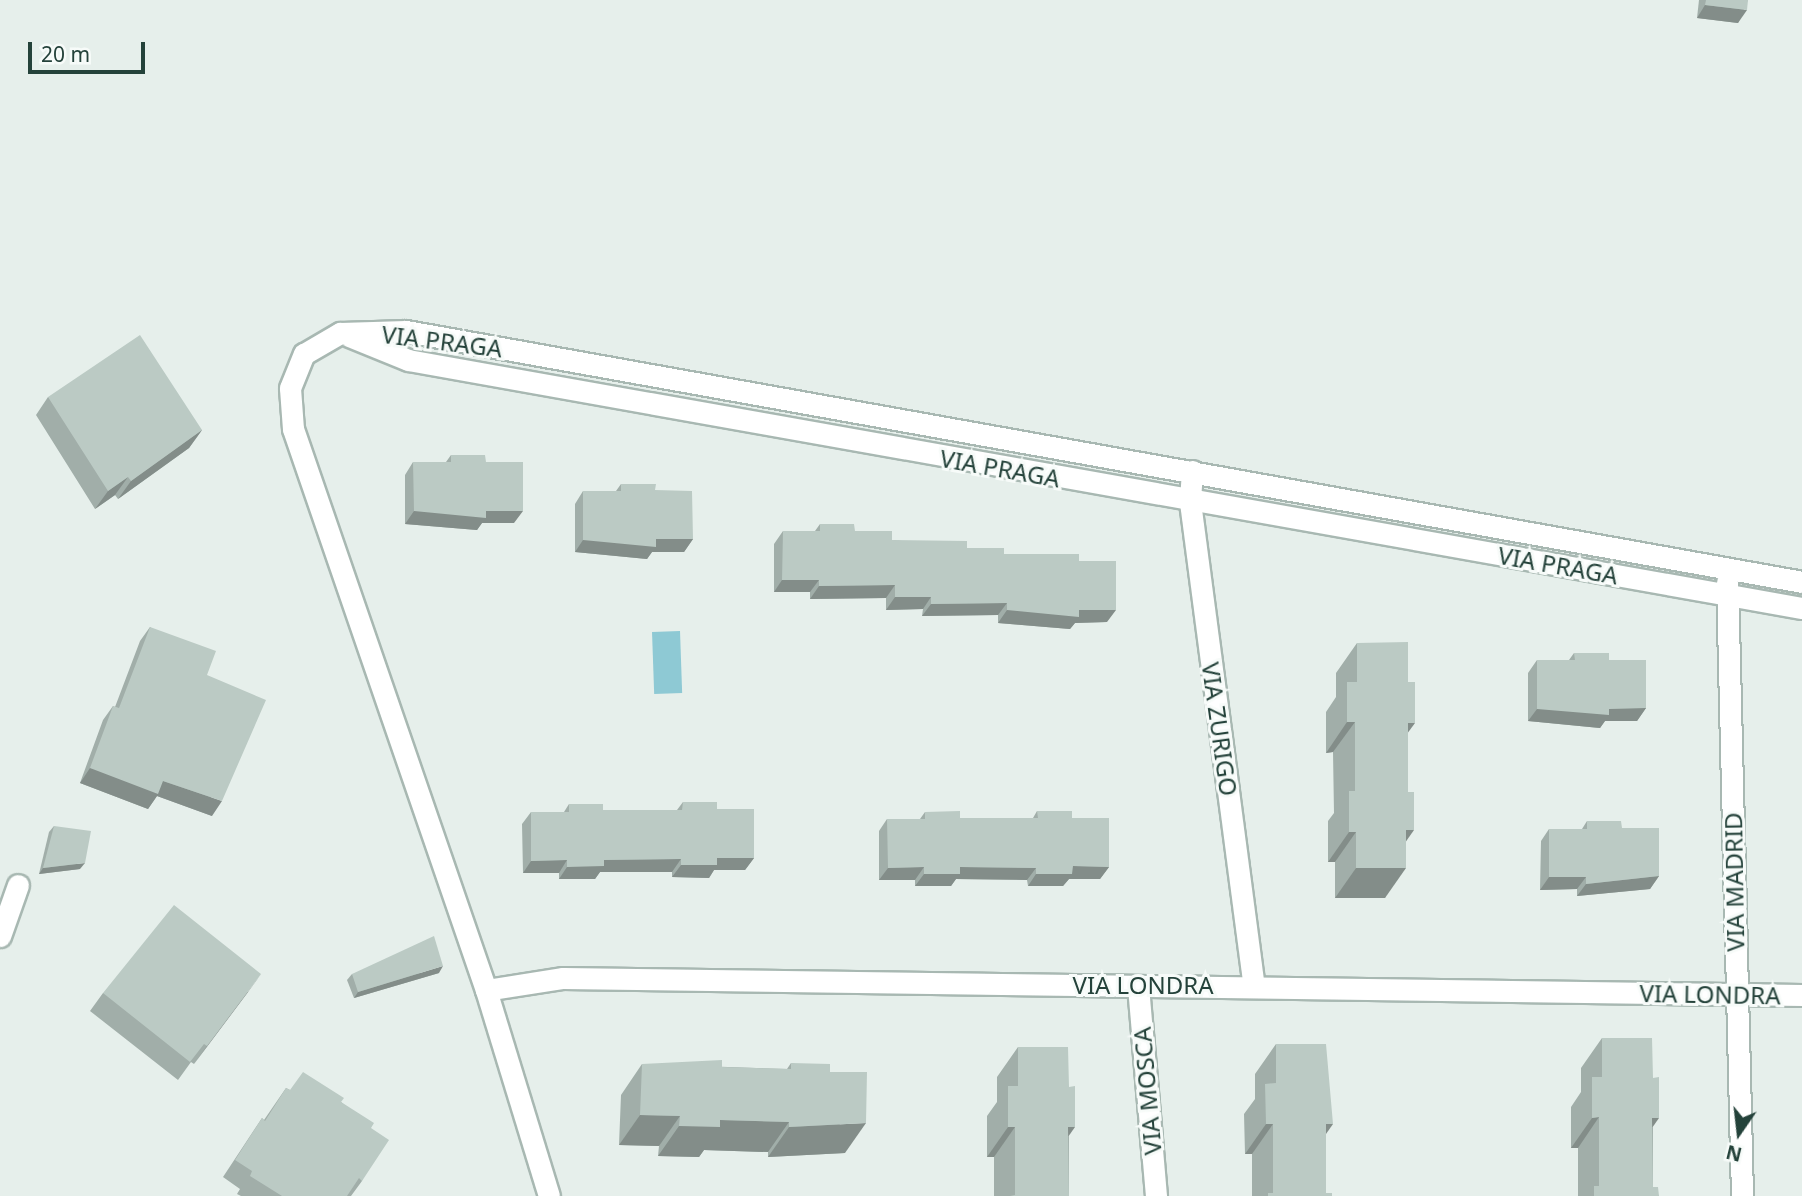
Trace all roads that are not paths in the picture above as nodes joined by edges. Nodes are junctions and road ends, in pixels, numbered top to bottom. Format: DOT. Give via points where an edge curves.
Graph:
graph roads {
  1 [pos="340,332"];
  2 [pos="1192,471"];
  3 [pos="1189,502"];
  4 [pos="1726,568"];
  5 [pos="1802,582"];
  6 [pos="1727,594"];
  7 [pos="1802,608"];
  8 [pos="18,885"];
  9 [pos="0,936"];
  10 [pos="1138,986"];
  11 [pos="1254,986"];
  12 [pos="486,990"];
  13 [pos="1737,995"];
  14 [pos="1802,995"];
  15 [pos="549,1196"];
  16 [pos="1156,1196"];
  17 [pos="1741,1196"];
  1 -- 2 [label="street, VIA PRAGA" via="406,331"];
  1 -- 3 [label="street, VIA PRAGA" via="408,360"];
  1 -- 12 [label="street" via="304,354 290,388 293,429"];
  2 -- 3 [label="street, VIA ZURIGO"];
  2 -- 4 [label="street, VIA PRAGA"];
  3 -- 6 [label="street, VIA PRAGA"];
  3 -- 11 [label="street, VIA ZURIGO"];
  4 -- 5 [label="street, VIA PRAGA"];
  4 -- 6 [label="street, VIA MADRID"];
  6 -- 7 [label="street, VIA PRAGA"];
  6 -- 13 [label="street, VIA MADRID"];
  8 -- 9 [label="street"];
  10 -- 11 [label="street, VIA LONDRA"];
  10 -- 12 [label="street, VIA LONDRA" via="563,978"];
  10 -- 16 [label="street, VIA MOSCA"];
  11 -- 13 [label="street, VIA LONDRA"];
  12 -- 15 [label="street"];
  13 -- 14 [label="street, VIA LONDRA"];
  13 -- 17 [label="street, VIA MADRID"];
}
